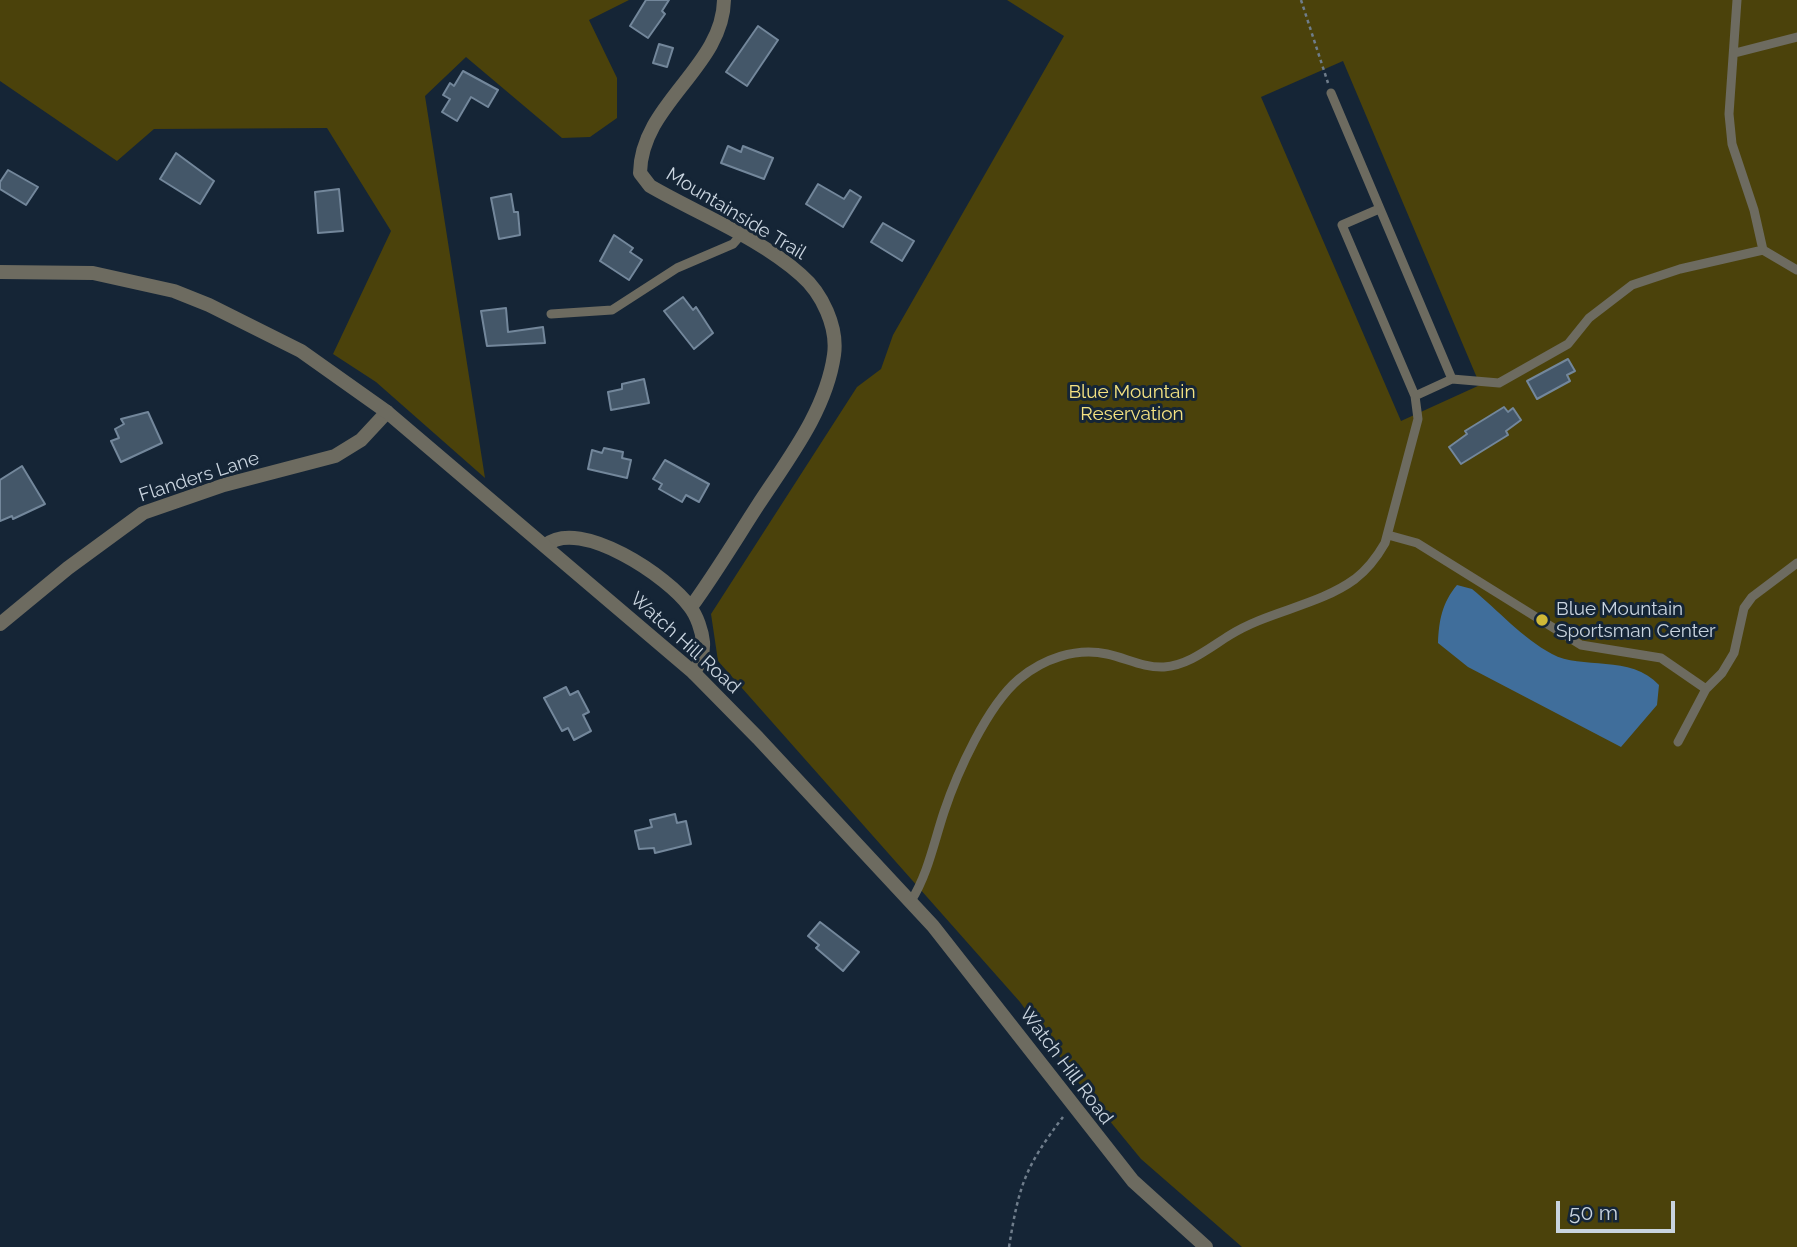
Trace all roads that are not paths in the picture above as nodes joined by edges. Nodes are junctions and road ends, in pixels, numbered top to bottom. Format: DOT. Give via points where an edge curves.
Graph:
graph roads {
  1 [pos="724,0"];
  2 [pos="1737,0"];
  3 [pos="1797,37"];
  4 [pos="1735,53"];
  5 [pos="1331,93"];
  6 [pos="1379,209"];
  7 [pos="740,236"];
  8 [pos="1763,250"];
  9 [pos="1797,271"];
  10 [pos="0,272"];
  11 [pos="551,314"];
  12 [pos="1452,379"];
  13 [pos="1415,396"];
  14 [pos="387,412"];
  15 [pos="1388,535"];
  16 [pos="545,545"];
  17 [pos="1797,563"];
  18 [pos="691,607"];
  19 [pos="0,624"];
  20 [pos="694,673"];
  21 [pos="1706,689"];
  22 [pos="1678,742"];
  23 [pos="911,901"];
  24 [pos="1206,1247"];
  1 -- 7 [label="street, Mountainside Trail" via="724,17 713,41 648,135 640,155 640,173 650,186"];
  2 -- 4 [label="lane"];
  3 -- 4 [label="lane"];
  4 -- 8 [label="lane" via="1729,114 1732,144"];
  5 -- 6 [label="lane"];
  6 -- 12 [label="lane"];
  6 -- 13 [label="lane" via="1342,225"];
  7 -- 11 [label="lane" via="733,244 677,268 612,310"];
  7 -- 18 [label="street, Mountainside Trail" via="803,276 827,310 835,353 828,386 806,432"];
  8 -- 9 [label="lane"];
  8 -- 12 [label="lane" via="1642,280 1596,311 1568,344 1499,383"];
  10 -- 14 [label="street, Watch Hill Road" via="93,272 174,291 310,356"];
  12 -- 13 [label="lane"];
  13 -- 15 [label="lane" via="1418,419"];
  14 -- 16 [label="street, Watch Hill Road"];
  14 -- 19 [label="street, Flanders Lane" via="361,440 335,456 224,485 143,513"];
  15 -- 21 [label="lane" via="1417,543 1581,645 1661,658"];
  15 -- 23 [label="lane" via="1375,560 1354,580 1261,618 1180,664 1162,667 1082,652 1055,657 1017,680 983,727 945,808 921,885"];
  16 -- 18 [label="street" via="565,537 605,547 655,574"];
  16 -- 20 [label="street, Watch Hill Road"];
  17 -- 21 [label="lane" via="1744,608 1734,653"];
  18 -- 20 [label="street" via="704,644"];
  20 -- 23 [label="street, Watch Hill Road"];
  21 -- 22 [label="lane"];
  23 -- 24 [label="street, Watch Hill Road" via="1133,1181"];
}
